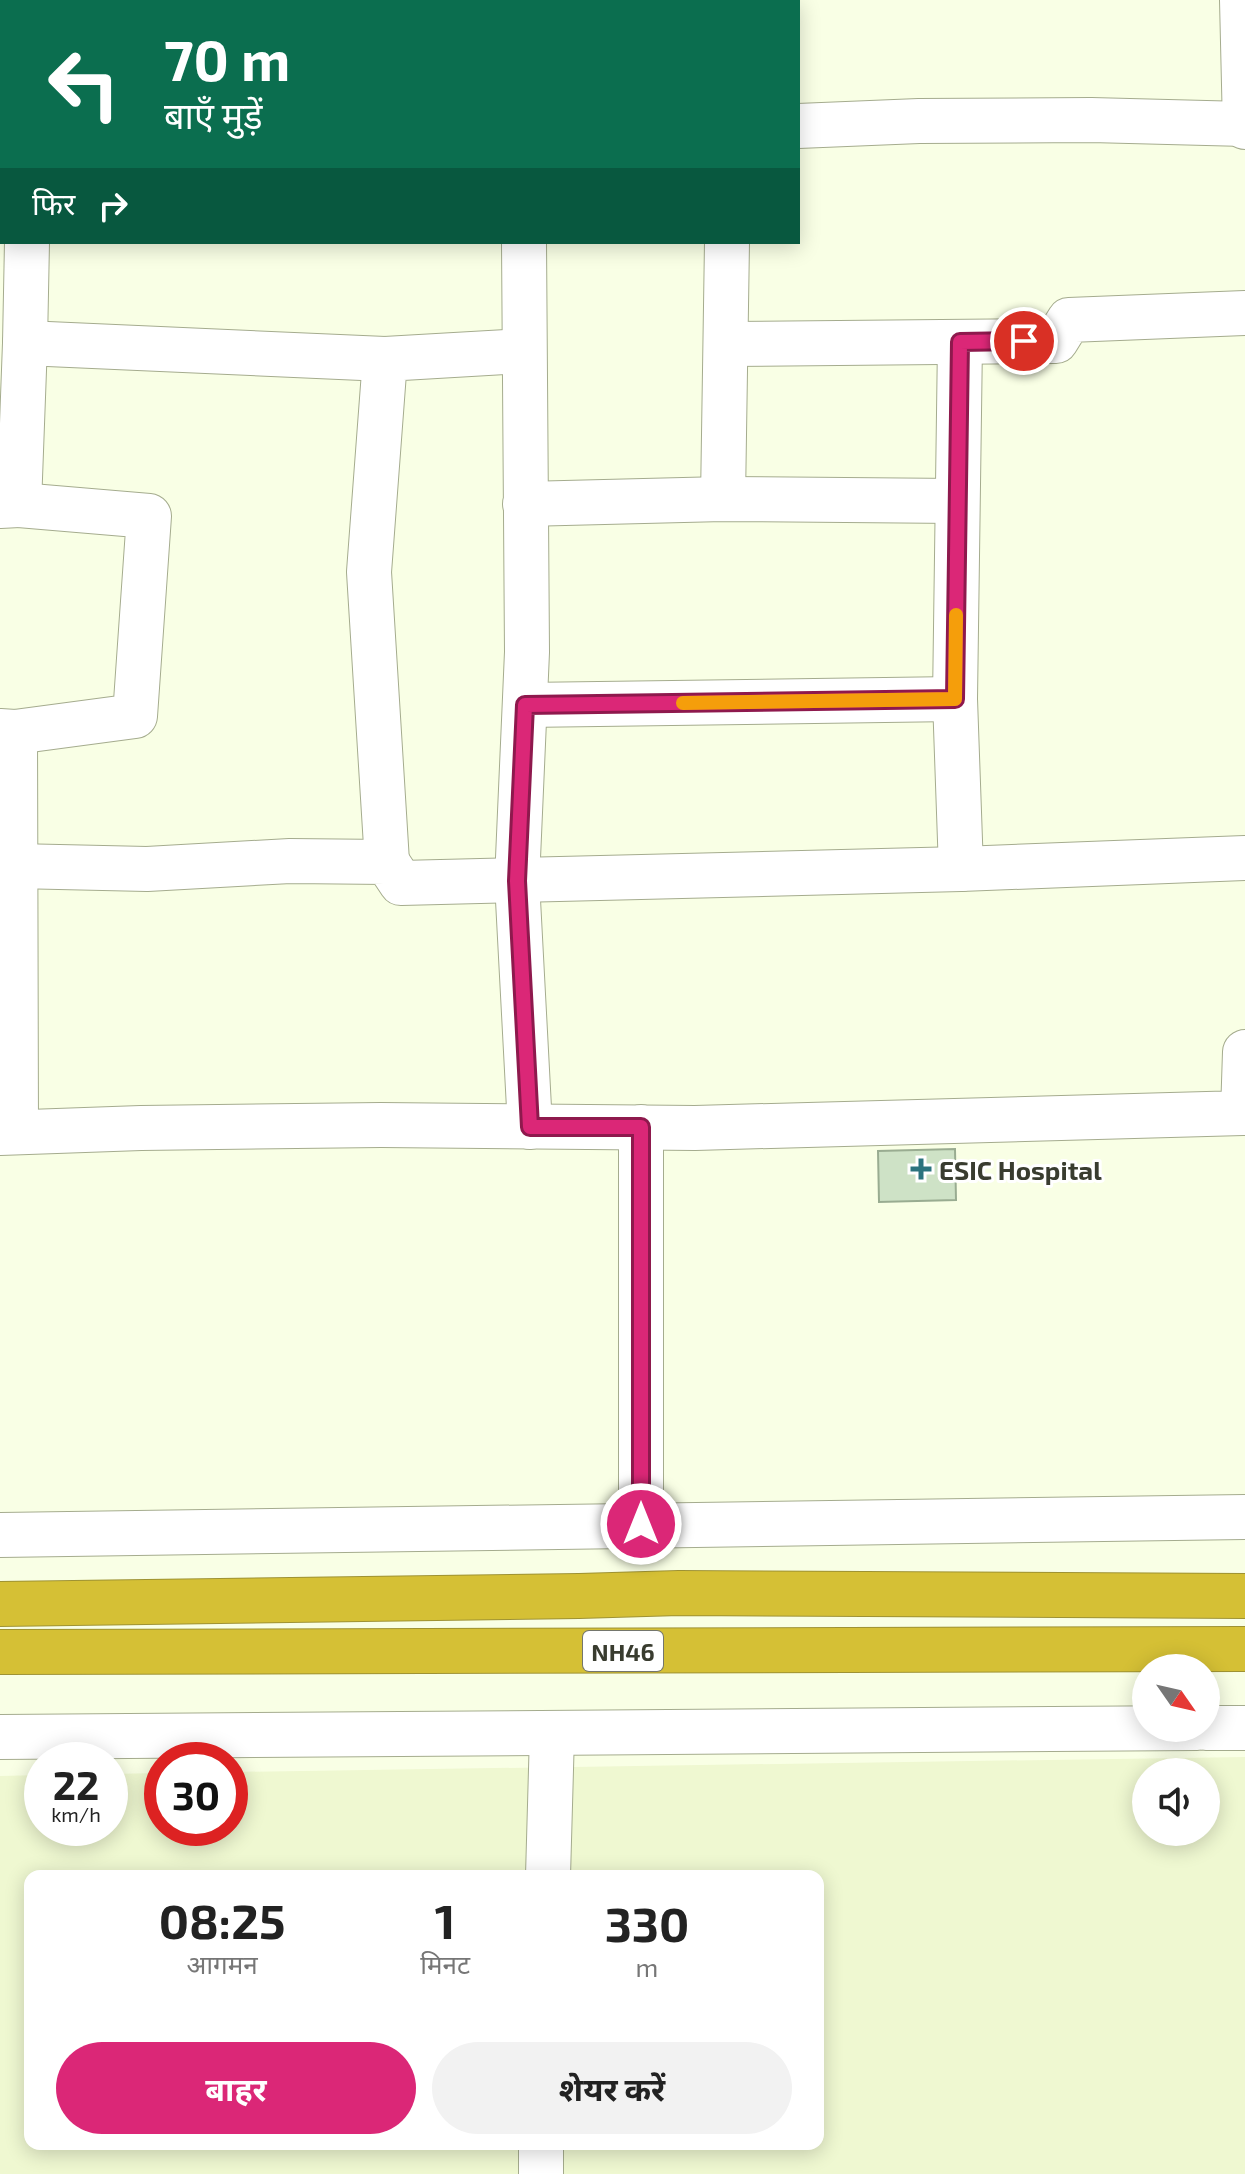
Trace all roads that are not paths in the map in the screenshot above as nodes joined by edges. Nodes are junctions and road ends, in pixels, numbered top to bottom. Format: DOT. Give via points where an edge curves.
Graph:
graph roads {
  1 [pos="1242,0"];
  2 [pos="800,126"];
  3 [pos="1245,126"];
  4 [pos="27,244"];
  5 [pos="524,244"];
  6 [pos="727,244"];
  7 [pos="1245,313"];
  8 [pos="960,342"];
  9 [pos="25,343"];
  10 [pos="726,344"];
  11 [pos="524,351"];
  12 [pos="385,359"];
  13 [pos="723,499"];
  14 [pos="957,501"];
  15 [pos="525,504"];
  16 [pos="10,506"];
  17 [pos="955,699"];
  18 [pos="525,705"];
  19 [pos="7,732"];
  20 [pos="1245,858"];
  21 [pos="387,862"];
  22 [pos="15,866"];
  23 [pos="961,869"];
  24 [pos="517,881"];
  25 [pos="1245,1052"];
  26 [pos="530,1127"];
  27 [pos="641,1127"];
  28 [pos="8,1132"];
  29 [pos="1245,1517"];
  30 [pos="641,1524"];
  31 [pos="0,1535"];
  32 [pos="1245,1596"];
  33 [pos="0,1604"];
  34 [pos="1245,1649"];
  35 [pos="0,1652"];
  36 [pos="1220,1728"];
  37 [pos="1245,1728"];
  38 [pos="1132,1729"];
  39 [pos="552,1734"];
  40 [pos="0,1737"];
  41 [pos="548,1870"];
  42 [pos="541,2150"];
  43 [pos="541,2174"];
  1 -- 3 [label="street"];
  2 -- 3 [label="street" via="1091,120"];
  4 -- 9 [label="street"];
  5 -- 11 [label="street"];
  6 -- 10 [label="street"];
  7 -- 8 [label="street" via="1069,320 1056,341"];
  8 -- 10 [label="street"];
  8 -- 14 [label="street"];
  9 -- 12 [label="street"];
  9 -- 16 [label="street"];
  10 -- 13 [label="street"];
  11 -- 12 [label="street"];
  11 -- 15 [label="street"];
  12 -- 21 [label="street" via="369,572"];
  13 -- 14 [label="street"];
  13 -- 15 [label="street"];
  14 -- 17 [label="street"];
  15 -- 18 [label="street"];
  16 -- 19 [label="street" via="149,516 135,716"];
  17 -- 18 [label="street"];
  17 -- 23 [label="street"];
  18 -- 24 [label="street"];
  19 -- 22 [label="street"];
  20 -- 23 [label="street"];
  21 -- 22 [label="street" via="147,869"];
  21 -- 24 [label="street" via="401,883"];
  22 -- 28 [label="street"];
  23 -- 24 [label="street"];
  24 -- 26 [label="street"];
  25 -- 27 [label="street" via="1243,1113"];
  26 -- 27 [label="street"];
  26 -- 28 [label="street"];
  27 -- 30 [label="street"];
  29 -- 30 [label="street"];
  30 -- 31 [label="street"];
  32 -- 33 [label="highway, NH46" via="679,1593"];
  34 -- 35 [label="highway, NH46"];
  36 -- 37 [label="street"];
  38 -- 39 [label="street"];
  39 -- 40 [label="street"];
  39 -- 41 [label="street"];
  42 -- 43 [label="street"];
}
